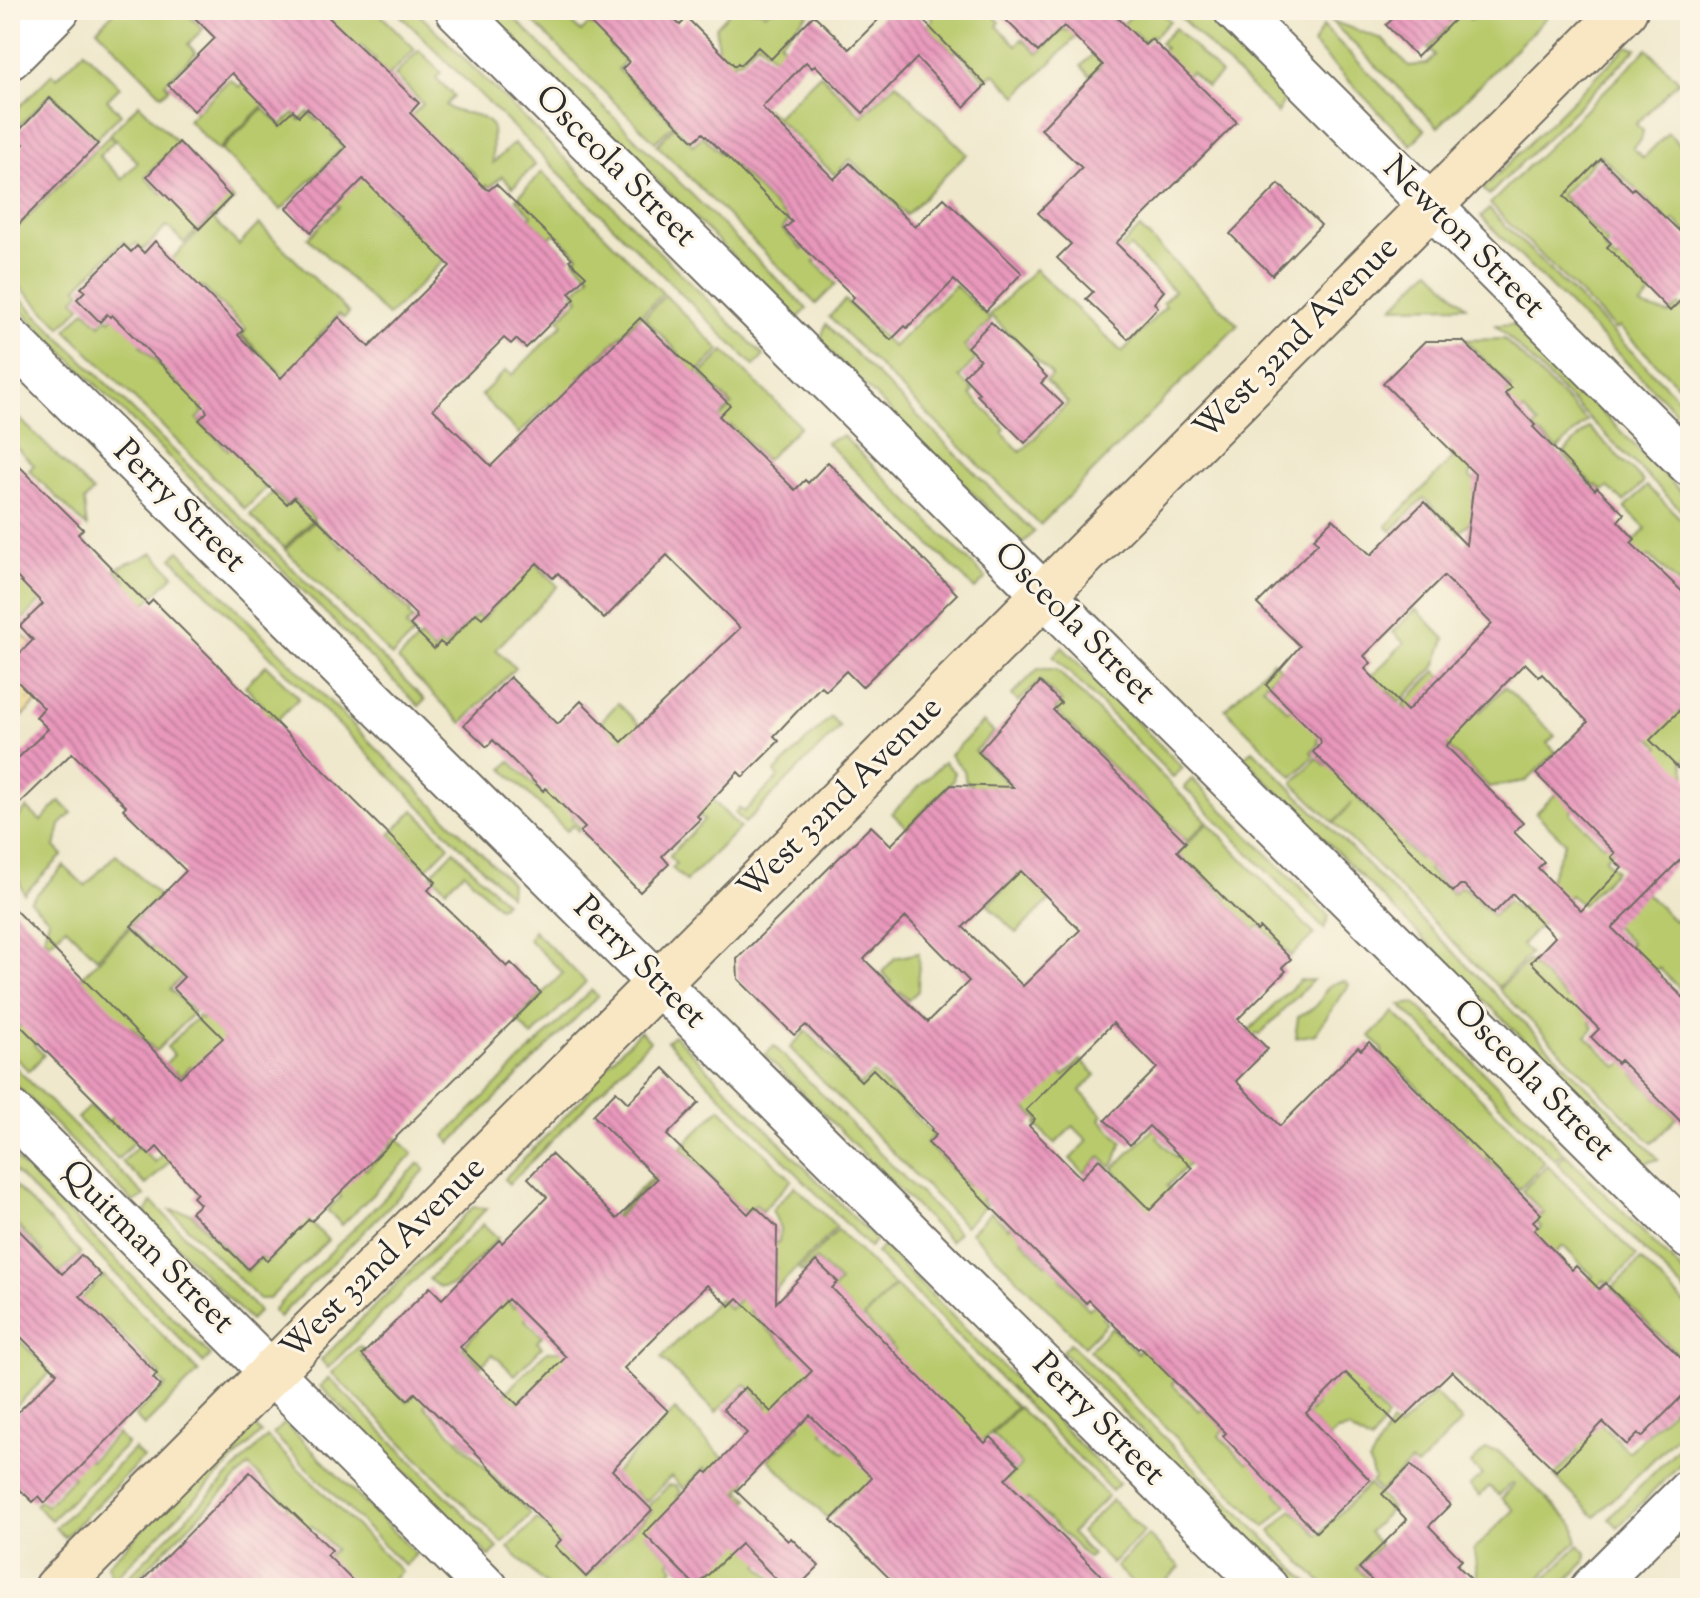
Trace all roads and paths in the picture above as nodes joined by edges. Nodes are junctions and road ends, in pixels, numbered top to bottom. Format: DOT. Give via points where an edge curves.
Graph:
graph roads {
  1 [pos="58,10"];
  2 [pos="457,10"];
  3 [pos="1235,10"];
  4 [pos="1625,10"];
  5 [pos="10,58"];
  6 [pos="1430,205"];
  7 [pos="10,339"];
  8 [pos="1690,465"];
  9 [pos="1044,594"];
  10 [pos="658,983"];
  11 [pos="10,1111"];
  12 [pos="1690,1238"];
  13 [pos="272,1372"];
  14 [pos="1690,1490"];
  15 [pos="57,1588"];
  16 [pos="487,1588"];
  17 [pos="1267,1588"];
  18 [pos="1592,1588"];
  1 -- 5 [label="street"];
  2 -- 9 [label="street, Osceola Street"];
  3 -- 6 [label="street, Newton Street"];
  4 -- 6 [label="street, West 32nd Avenue"];
  6 -- 8 [label="street, Newton Street"];
  6 -- 9 [label="street, West 32nd Avenue"];
  7 -- 10 [label="street, Perry Street"];
  9 -- 10 [label="street, West 32nd Avenue"];
  9 -- 12 [label="street, Osceola Street"];
  10 -- 13 [label="street, West 32nd Avenue"];
  10 -- 17 [label="street, Perry Street"];
  11 -- 13 [label="street, Quitman Street"];
  13 -- 15 [label="street, West 32nd Avenue"];
  13 -- 16 [label="street, Quitman Street"];
  14 -- 18 [label="street"];
}
